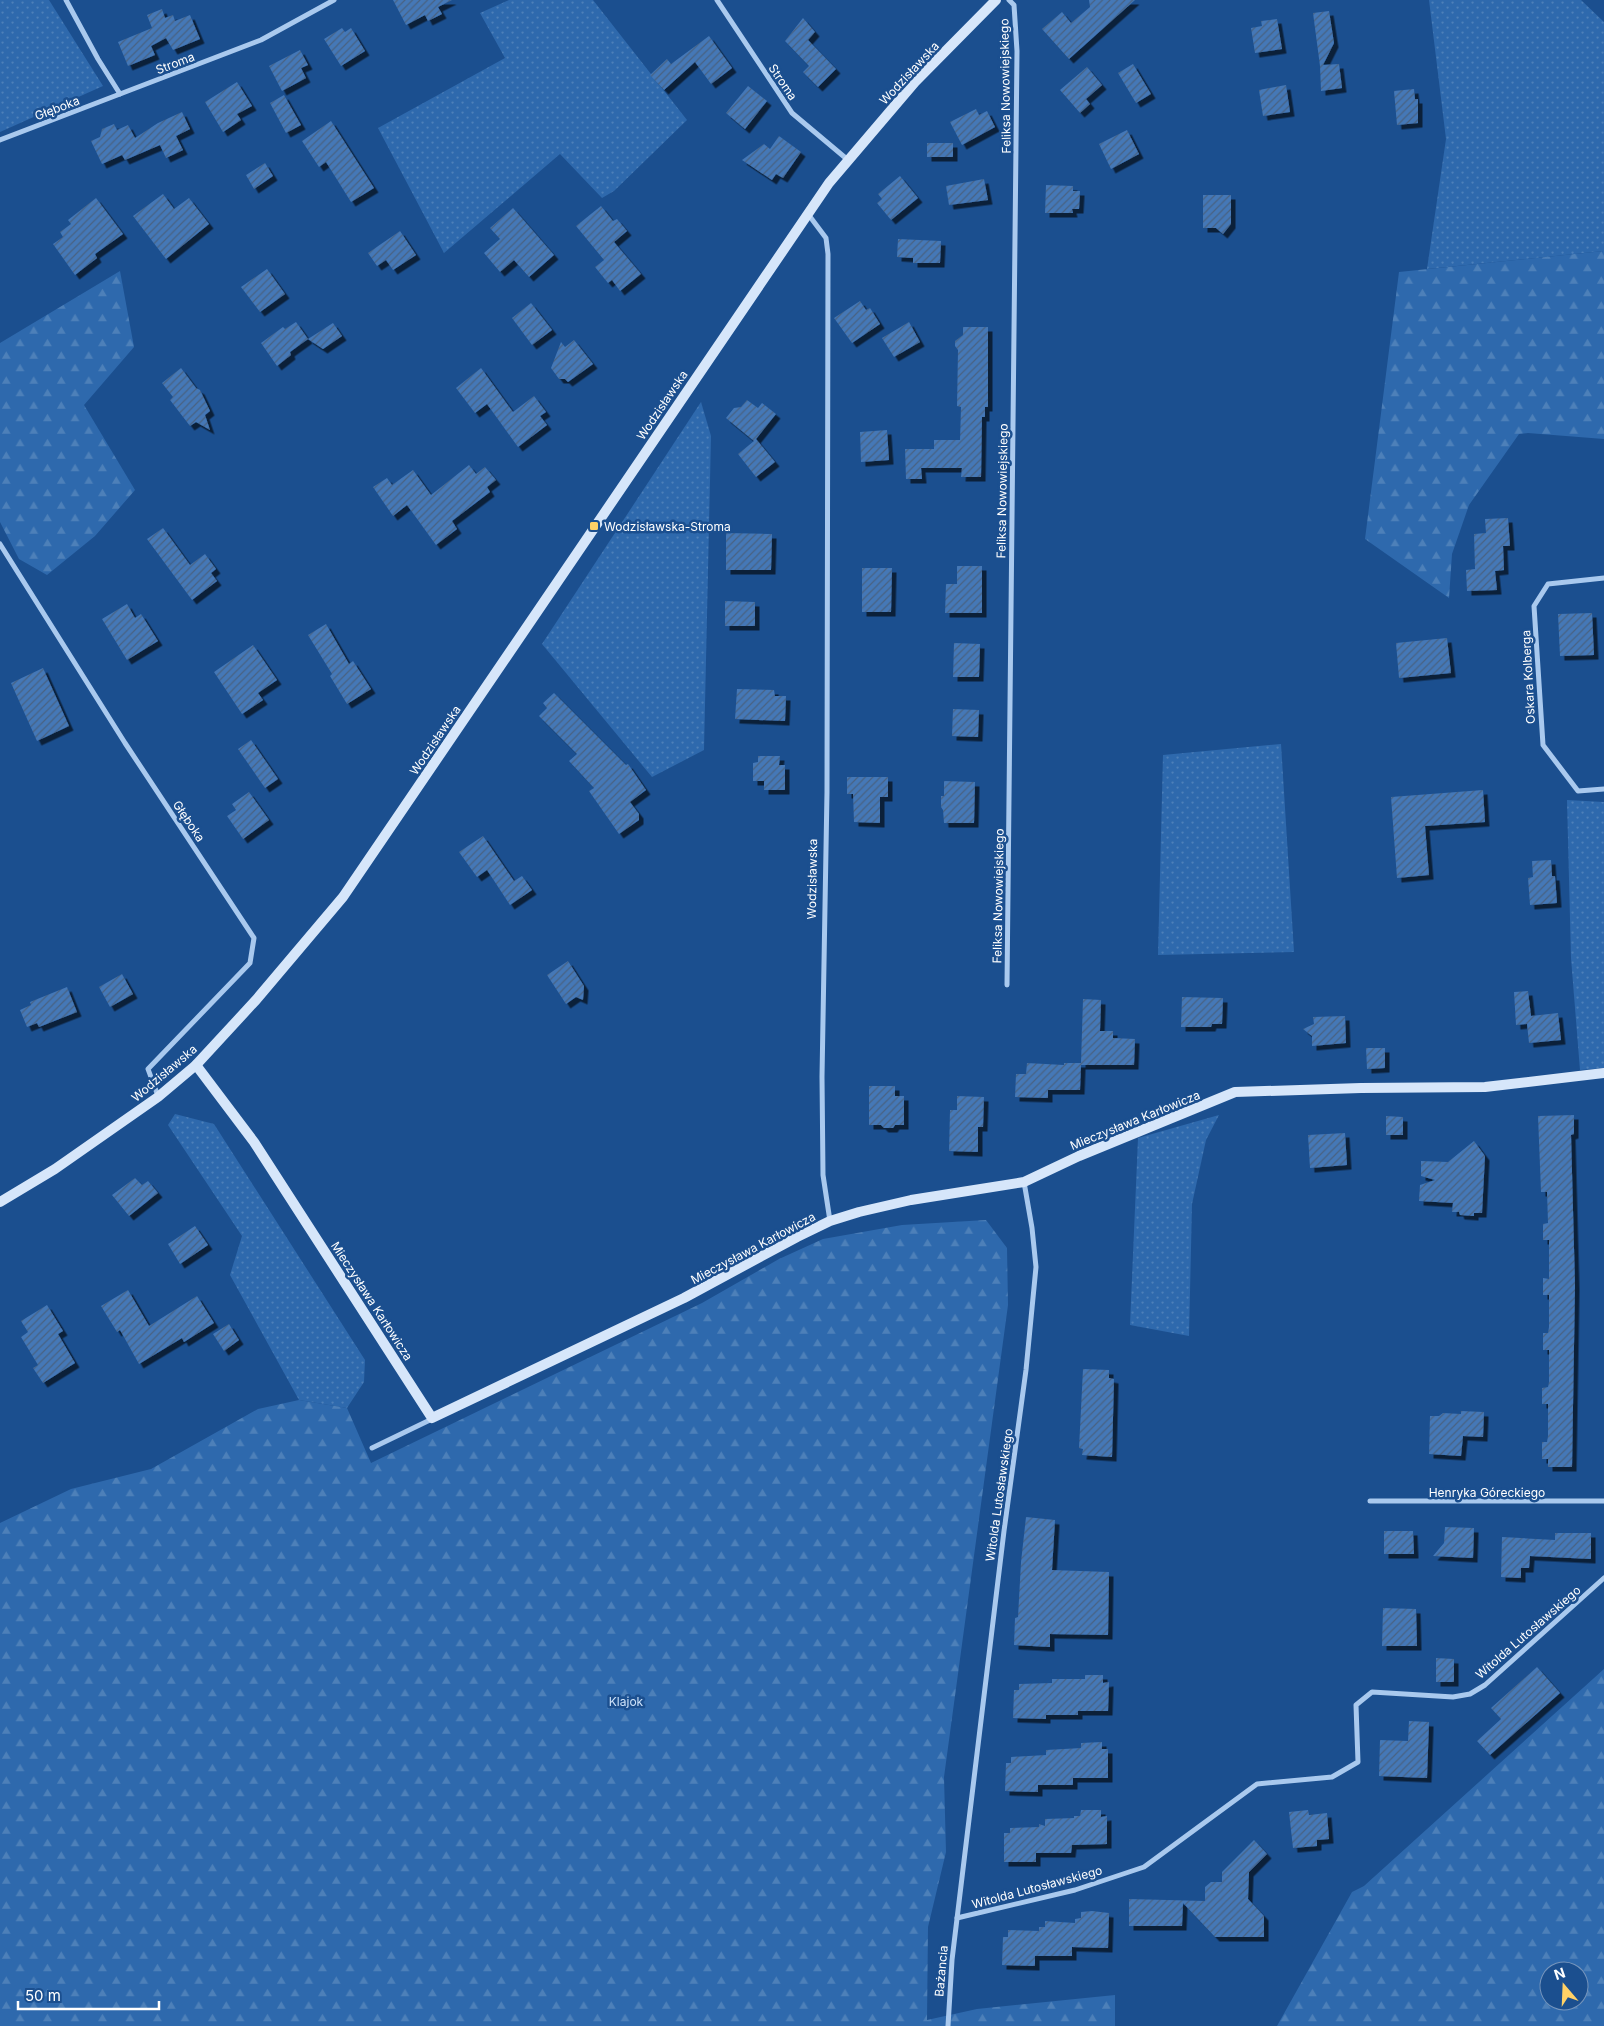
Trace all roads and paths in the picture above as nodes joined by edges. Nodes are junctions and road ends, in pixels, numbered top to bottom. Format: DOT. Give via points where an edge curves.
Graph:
graph roads {
  1 [pos="66,0"];
  2 [pos="334,0"];
  3 [pos="717,0"];
  4 [pos="996,0"];
  5 [pos="1009,0"];
  6 [pos="120,94"];
  7 [pos="0,140"];
  8 [pos="848,160"];
  9 [pos="808,214"];
  10 [pos="0,544"];
  11 [pos="1604,578"];
  12 [pos="1604,789"];
  13 [pos="1006,985"];
  14 [pos="196,1065"];
  15 [pos="1604,1074"];
  16 [pos="158,1097"];
  17 [pos="1024,1182"];
  18 [pos="0,1202"];
  19 [pos="830,1221"];
  20 [pos="432,1418"];
  21 [pos="372,1448"];
  22 [pos="1370,1501"];
  23 [pos="1604,1502"];
  24 [pos="1604,1578"];
  25 [pos="957,1918"];
  26 [pos="948,2026"];
  1 -- 6 [label="street"];
  2 -- 6 [label="street, Stroma" via="261,40"];
  3 -- 8 [label="street, Stroma" via="792,113"];
  4 -- 8 [label="street, Wodzisławska" via="915,82"];
  5 -- 13 [label="street, Feliksa Nowowiejskiego" via="1014,5 1017,51"];
  6 -- 7 [label="street, Głęboka"];
  8 -- 9 [label="street, Wodzisławska"];
  9 -- 14 [label="street, Wodzisławska" via="343,897"];
  9 -- 19 [label="street, Wodzisławska" via="826,238 828,254 827,792 822,1086 823,1175"];
  10 -- 16 [label="street, Głęboka" via="125,743 254,938 250,963 148,1069"];
  11 -- 12 [label="street, Oskara Kolberga" via="1548,584 1534,606 1543,745 1578,791"];
  14 -- 16 [label="street, Wodzisławska"];
  14 -- 20 [label="street, Mieczysława Karłowicza" via="254,1142"];
  15 -- 17 [label="street, Mieczysława Karłowicza" via="1486,1087 1235,1092"];
  16 -- 18 [label="street, Wodzisławska" via="55,1169"];
  17 -- 19 [label="street, Mieczysława Karłowicza" via="911,1200"];
  17 -- 25 [label="street, Witolda Lutosławskiego" via="1036,1267"];
  19 -- 20 [label="street, Mieczysława Karłowicza" via="684,1298"];
  20 -- 21 [label="street"];
  22 -- 23 [label="street, Henryka Góreckiego"];
  24 -- 25 [label="street, Witolda Lutosławskiego" via="1485,1685 1470,1694 1453,1697 1372,1692 1356,1705 1358,1762 1332,1777 1257,1784 1144,1867 1075,1890"];
  25 -- 26 [label="street, Bażancia"];
}
